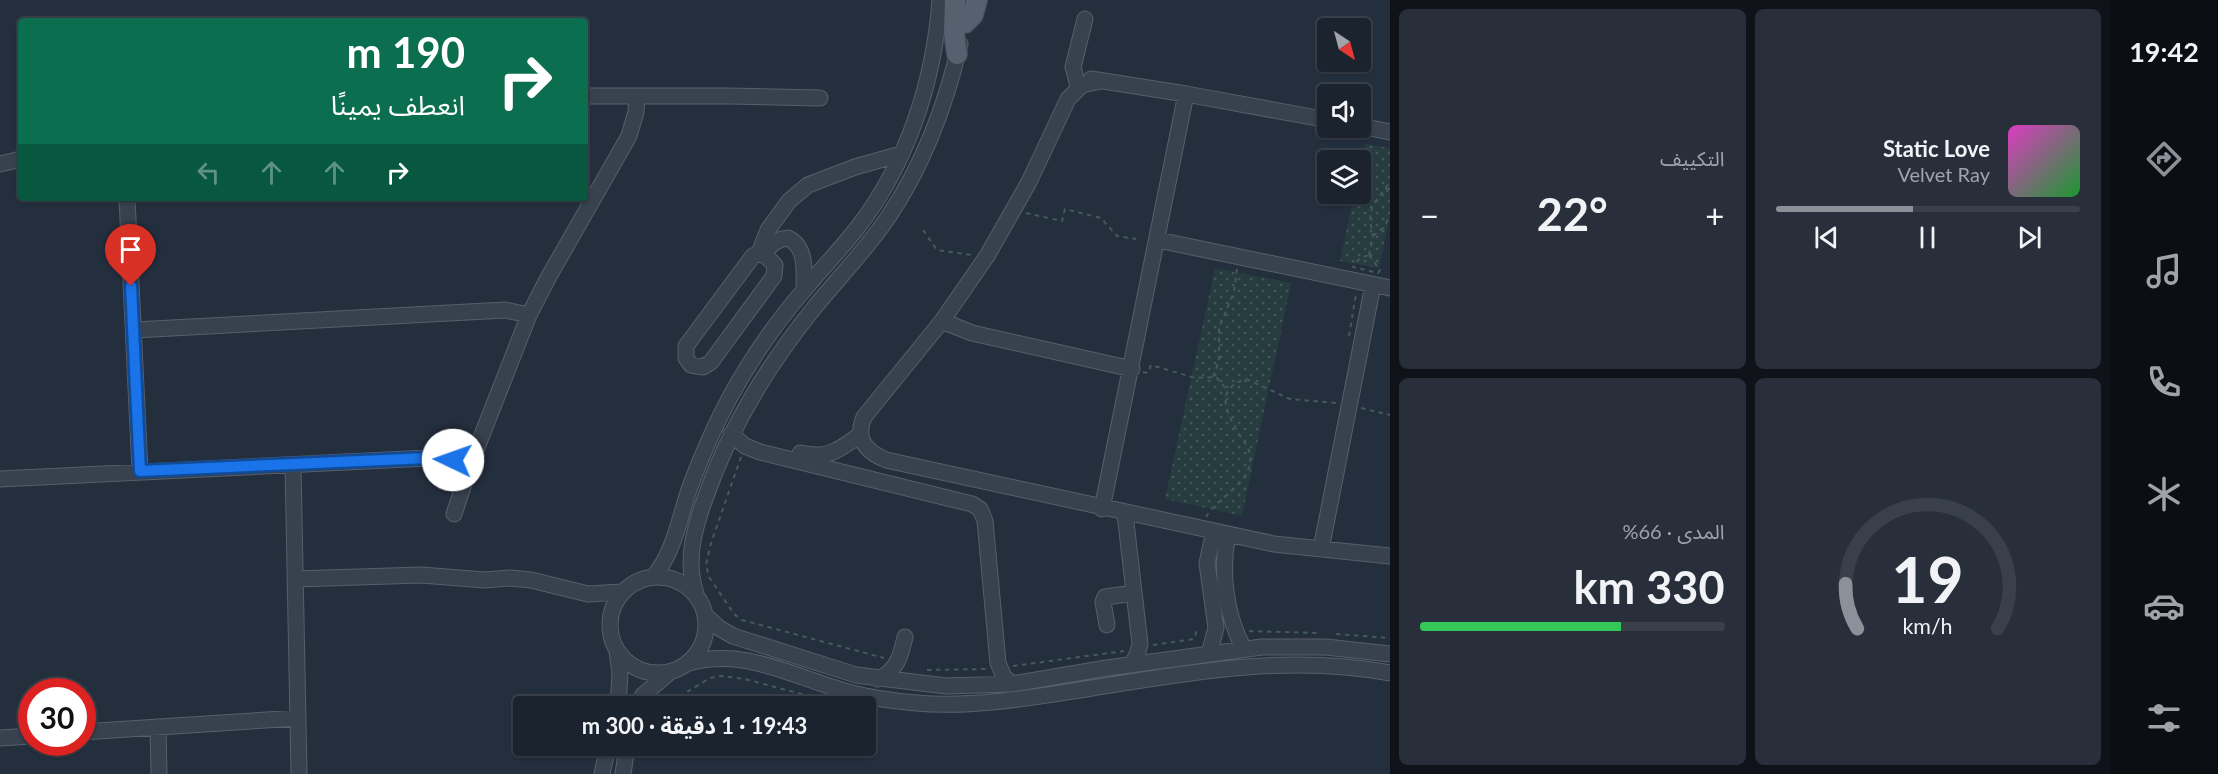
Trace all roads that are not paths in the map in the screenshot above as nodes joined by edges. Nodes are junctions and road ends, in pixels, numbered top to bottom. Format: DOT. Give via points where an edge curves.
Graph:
graph roads {
  1 [pos="940,0"];
  2 [pos="955,0"];
  3 [pos="968,0"];
  4 [pos="978,0"];
  5 [pos="1085,19"];
  6 [pos="965,23"];
  7 [pos="957,54"];
  8 [pos="1101,81"];
  9 [pos="1077,82"];
  10 [pos="1186,93"];
  11 [pos="588,96"];
  12 [pos="637,96"];
  13 [pos="820,98"];
  14 [pos="1065,105"];
  15 [pos="1317,118"];
  16 [pos="1371,128"];
  17 [pos="1390,132"];
  18 [pos="902,154"];
  19 [pos="18,160"];
  20 [pos="0,164"];
  21 [pos="127,201"];
  22 [pos="1158,240"];
  23 [pos="762,254"];
  24 [pos="1373,285"];
  25 [pos="1390,288"];
  26 [pos="804,290"];
  27 [pos="530,315"];
  28 [pos="942,321"];
  29 [pos="134,330"];
  30 [pos="1131,369"];
  31 [pos="714,431"];
  32 [pos="730,436"];
  33 [pos="856,438"];
  34 [pos="788,450"];
  35 [pos="471,463"];
  36 [pos="293,465"];
  37 [pos="140,471"];
  38 [pos="0,479"];
  39 [pos="1102,508"];
  40 [pos="454,514"];
  41 [pos="1125,514"];
  42 [pos="1215,531"];
  43 [pos="1321,549"];
  44 [pos="1390,556"];
  45 [pos="654,576"];
  46 [pos="1224,577"];
  47 [pos="295,579"];
  48 [pos="1209,580"];
  49 [pos="622,592"];
  50 [pos="1134,592"];
  51 [pos="696,594"];
  52 [pos="706,616"];
  53 [pos="1107,625"];
  54 [pos="1140,646"];
  55 [pos="1244,649"];
  56 [pos="617,651"];
  57 [pos="1209,654"];
  58 [pos="1390,654"];
  59 [pos="1156,662"];
  60 [pos="686,664"];
  61 [pos="1131,665"];
  62 [pos="670,671"];
  63 [pos="1390,673"];
  64 [pos="916,676"];
  65 [pos="878,679"];
  66 [pos="1012,684"];
  67 [pos="619,696"];
  68 [pos="643,696"];
  69 [pos="298,718"];
  70 [pos="158,727"];
  71 [pos="96,731"];
  72 [pos="18,736"];
  73 [pos="0,738"];
  74 [pos="606,756"];
  75 [pos="626,756"];
  76 [pos="159,774"];
  77 [pos="299,774"];
  78 [pos="602,774"];
  79 [pos="623,774"];
  1 -- 18 [label="street" via="931,68"];
  2 -- 7 [label="main road"];
  3 -- 6 [label="street"];
  4 -- 6 [label="main road" via="973,15"];
  5 -- 9 [label="street" via="1072,67"];
  6 -- 7 [label="street"];
  7 -- 32 [label="street" via="932,133 901,197 870,242 793,335"];
  8 -- 9 [label="street" via="1089,78"];
  8 -- 10 [label="street"];
  8 -- 14 [label="street" via="1082,85"];
  9 -- 14 [label="street" via="1069,90"];
  10 -- 15 [label="street"];
  10 -- 22 [label="street"];
  11 -- 12 [label="street"];
  12 -- 13 [label="street"];
  12 -- 27 [label="street" via="629,136"];
  14 -- 28 [label="street" via="1029,182 987,256"];
  16 -- 17 [label="street"];
  18 -- 23 [label="street" via="808,185 789,201 768,230"];
  18 -- 26 [label="street" via="858,227"];
  19 -- 20 [label="street"];
  21 -- 29 [label="street"];
  22 -- 24 [label="street"];
  22 -- 30 [label="street"];
  23 -- 23 [label="street" via="753,256 686,346 686,358 691,365 703,367 711,362 774,276 775,265"];
  23 -- 26 [label="street" via="780,239 797,243 803,258"];
  24 -- 25 [label="street"];
  24 -- 43 [label="street"];
  26 -- 31 [label="street" via="749,364"];
  27 -- 29 [label="street" via="506,310"];
  27 -- 35 [label="street"];
  28 -- 30 [label="street" via="972,333"];
  28 -- 33 [label="street" via="873,405"];
  29 -- 37 [label="street"];
  30 -- 39 [label="street"];
  31 -- 32 [label="street"];
  31 -- 45 [label="street" via="691,484 670,549"];
  32 -- 51 [label="street" via="691,548 691,576"];
  32 -- 66 [label="street" via="760,452 980,509 985,521 998,663"];
  33 -- 34 [label="street" via="821,456"];
  33 -- 39 [label="street" via="856,447 874,460"];
  35 -- 36 [label="street" via="428,458"];
  35 -- 40 [label="street"];
  36 -- 37 [label="street"];
  36 -- 47 [label="street"];
  37 -- 38 [label="street"];
  39 -- 41 [label="street"];
  41 -- 42 [label="street"];
  41 -- 50 [label="street"];
  42 -- 43 [label="street"];
  42 -- 46 [label="street" via="1224,555"];
  42 -- 48 [label="street" via="1207,555"];
  43 -- 44 [label="street"];
  45 -- 49 [label="street" via="639,580"];
  45 -- 51 [label="street" via="680,581"];
  46 -- 48 [label="street" via="1216,575"];
  46 -- 55 [label="street" via="1233,625"];
  47 -- 49 [label="street" via="421,575 510,578 580,593"];
  47 -- 69 [label="street"];
  48 -- 57 [label="street" via="1216,628"];
  49 -- 56 [label="street" via="610,621"];
  50 -- 53 [label="street" via="1105,597"];
  50 -- 54 [label="street"];
  51 -- 52 [label="street"];
  52 -- 60 [label="street" via="702,645"];
  52 -- 65 [label="street" via="733,636"];
  54 -- 59 [label="street"];
  54 -- 61 [label="street"];
  55 -- 57 [label="street"];
  55 -- 58 [label="street" via="1326,647"];
  56 -- 62 [label="street" via="636,668 653,673"];
  56 -- 67 [label="street"];
  57 -- 59 [label="street"];
  59 -- 61 [label="street"];
  60 -- 62 [label="street"];
  60 -- 63 [label="street" via="738,658 848,692 882,699 952,704 1023,699 1267,665 1344,667"];
  61 -- 66 [label="street"];
  62 -- 68 [label="street"];
  64 -- 65 [label="street"];
  64 -- 65 [label="street" via="904,669 900,650 895,667"];
  64 -- 66 [label="street" via="971,687"];
  69 -- 70 [label="street"];
  69 -- 77 [label="street"];
  70 -- 71 [label="street"];
  70 -- 76 [label="street"];
  72 -- 73 [label="street"];
  74 -- 78 [label="street"];
  75 -- 79 [label="street"];
}
